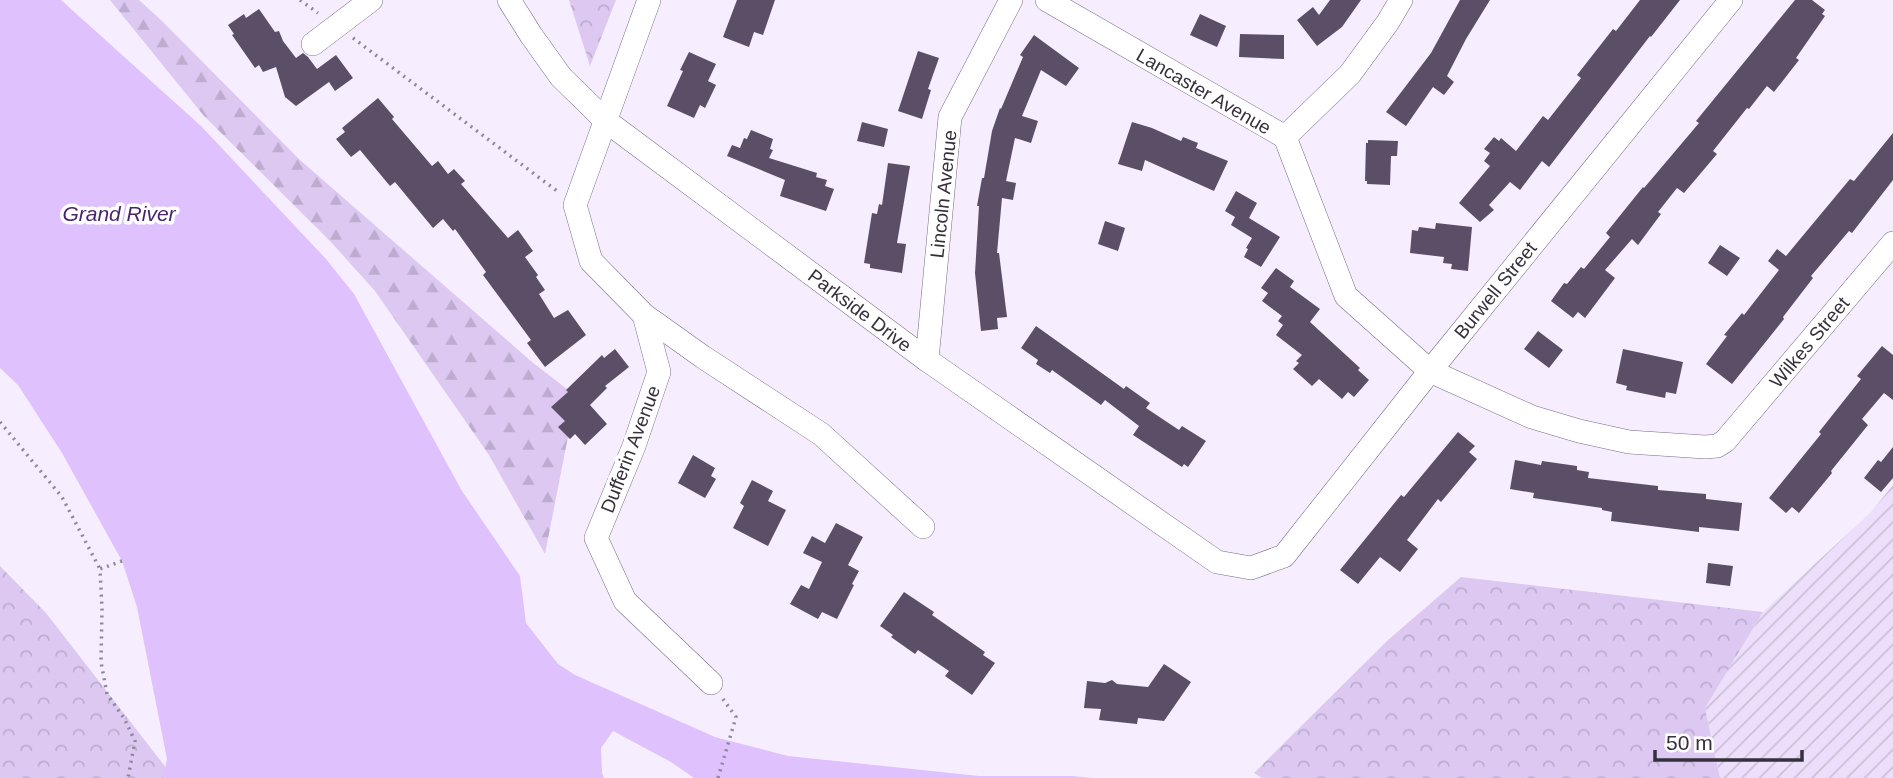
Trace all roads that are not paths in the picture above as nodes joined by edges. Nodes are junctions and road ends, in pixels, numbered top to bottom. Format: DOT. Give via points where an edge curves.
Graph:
graph roads {
  1 [pos="371,0"];
  2 [pos="509,0"];
  3 [pos="649,0"];
  4 [pos="1011,0"];
  5 [pos="1047,0"];
  6 [pos="1401,0"];
  7 [pos="1731,0"];
  8 [pos="313,44"];
  9 [pos="606,121"];
  10 [pos="1285,137"];
  11 [pos="1893,243"];
  12 [pos="644,315"];
  13 [pos="927,360"];
  14 [pos="1430,371"];
  15 [pos="1725,441"];
  16 [pos="923,527"];
  17 [pos="1251,568"];
  18 [pos="711,683"];
  1 -- 8 [label="street"];
  2 -- 9 [label="street, Parkside Drive" via="561,77"];
  3 -- 9 [label="street"];
  4 -- 13 [label="street, Lincoln Avenue" via="950,117"];
  5 -- 10 [label="street, Lancaster Avenue"];
  6 -- 10 [label="street" via="1350,74"];
  7 -- 14 [label="street, Burwell Street"];
  9 -- 12 [label="street, Dufferin Avenue" via="575,205 591,261"];
  9 -- 13 [label="street, Parkside Drive"];
  10 -- 14 [label="street, Lancaster Avenue" via="1346,296"];
  11 -- 15 [label="street, Wilkes Street"];
  12 -- 16 [label="street" via="821,434"];
  12 -- 18 [label="street, Dufferin Avenue" via="659,372 596,538 625,601"];
  13 -- 17 [label="street, Parkside Drive" via="1217,562"];
  14 -- 15 [label="street, Lancaster Avenue" via="1532,417 1579,431 1629,442 1705,447"];
  14 -- 17 [label="street, Burwell Street" via="1284,556"];
}
